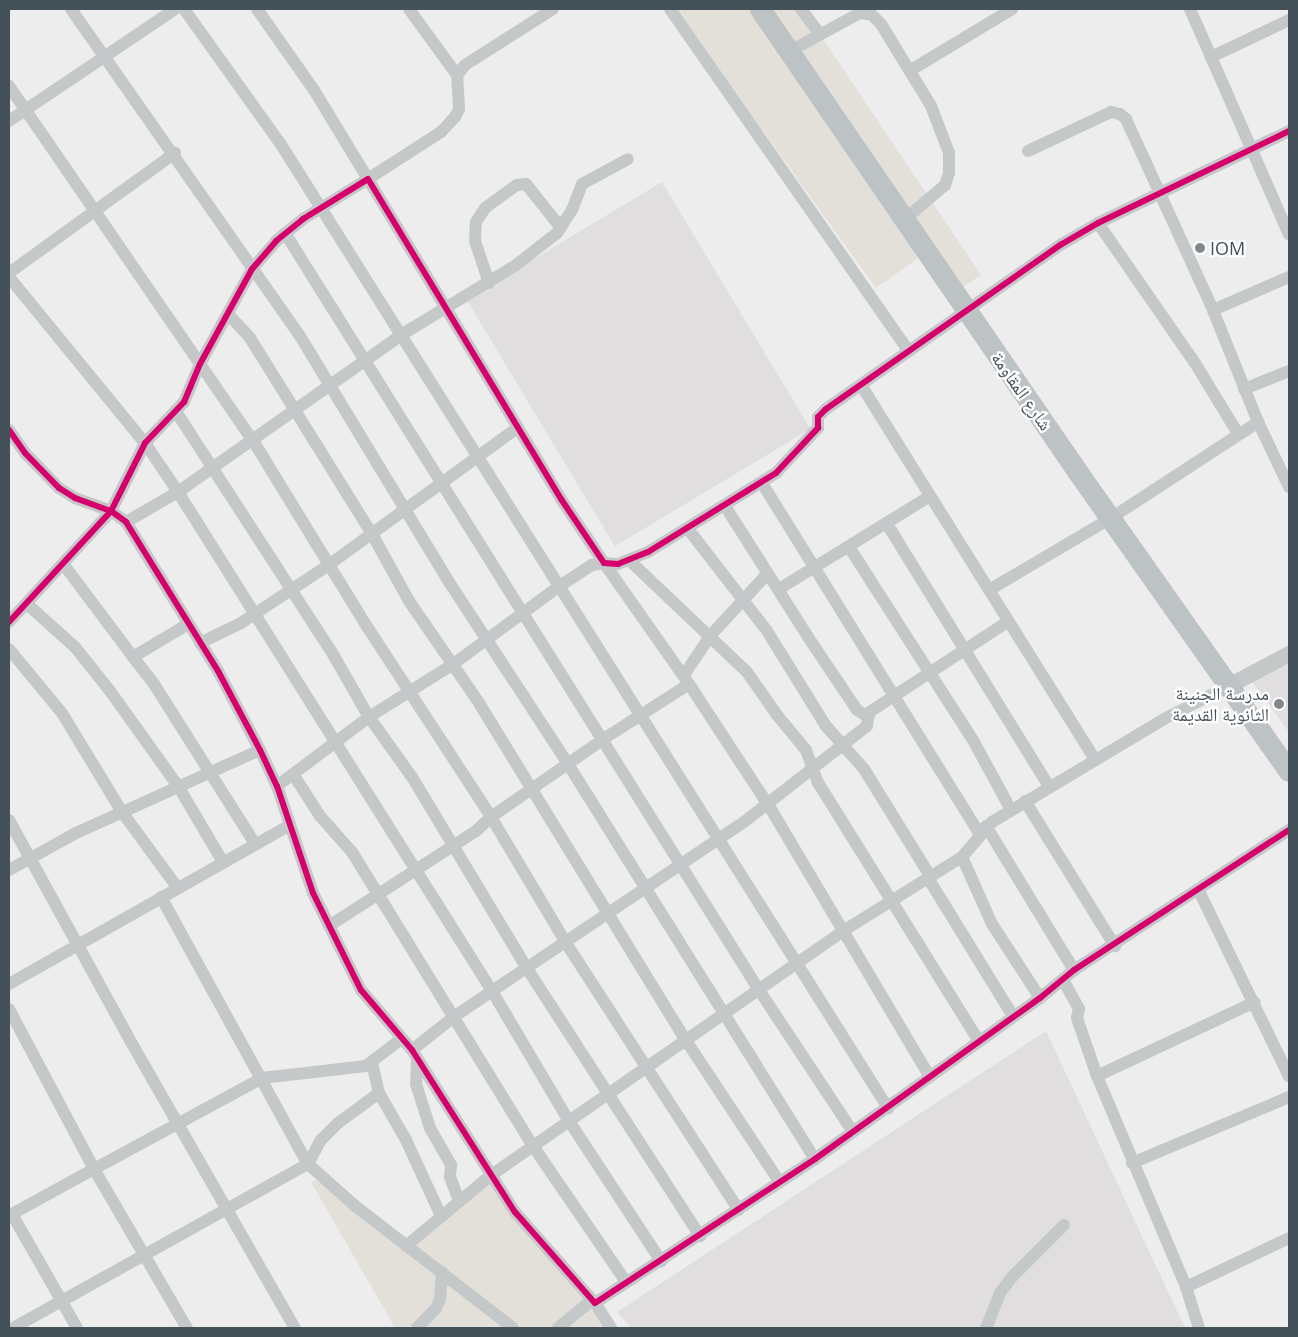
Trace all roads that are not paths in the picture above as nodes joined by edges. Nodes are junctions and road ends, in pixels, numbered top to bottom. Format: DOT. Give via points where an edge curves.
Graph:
graph roads {
  1 [pos="71,9"];
  2 [pos="174,9"];
  3 [pos="184,9"];
  4 [pos="257,9"];
  5 [pos="408,9"];
  6 [pos="552,9"];
  7 [pos="670,9"];
  8 [pos="760,9"];
  9 [pos="801,9"];
  10 [pos="1012,9"];
  11 [pos="1190,9"];
  12 [pos="1284,9"];
  13 [pos="1289,20"];
  14 [pos="820,34"];
  15 [pos="790,51"];
  16 [pos="1211,57"];
  17 [pos="105,58"];
  18 [pos="911,70"];
  19 [pos="457,75"];
  20 [pos="9,86"];
  21 [pos="25,110"];
  22 [pos="9,121"];
  23 [pos="1289,131"];
  24 [pos="1250,149"];
  25 [pos="1028,151"];
  26 [pos="174,153"];
  27 [pos="628,159"];
  28 [pos="368,178"];
  29 [pos="1160,193"];
  30 [pos="320,206"];
  31 [pos="95,213"];
  32 [pos="906,219"];
  33 [pos="1098,223"];
  34 [pos="561,228"];
  35 [pos="285,233"];
  36 [pos="1289,234"];
  37 [pos="252,269"];
  38 [pos="9,275"];
  39 [pos="1289,277"];
  40 [pos="489,283"];
  41 [pos="444,308"];
  42 [pos="1213,310"];
  43 [pos="967,311"];
  44 [pos="228,314"];
  45 [pos="402,335"];
  46 [pos="909,352"];
  47 [pos="367,359"];
  48 [pos="200,364"];
  49 [pos="1289,371"];
  50 [pos="332,385"];
  51 [pos="861,385"];
  52 [pos="1244,389"];
  53 [pos="294,409"];
  54 [pos="177,413"];
  55 [pos="1258,422"];
  56 [pos="516,429"];
  57 [pos="9,430"];
  58 [pos="1237,432"];
  59 [pos="252,439"];
  60 [pos="145,443"];
  61 [pos="481,457"];
  62 [pos="212,465"];
  63 [pos="1286,473"];
  64 [pos="762,482"];
  65 [pos="442,483"];
  66 [pos="1289,487"];
  67 [pos="178,492"];
  68 [pos="930,496"];
  69 [pos="725,506"];
  70 [pos="407,508"];
  71 [pos="111,511"];
  72 [pos="1111,518"];
  73 [pos="126,522"];
  74 [pos="887,524"];
  75 [pos="688,529"];
  76 [pos="372,534"];
  77 [pos="849,547"];
  78 [pos="630,561"];
  79 [pos="604,563"];
  80 [pos="330,564"];
  81 [pos="64,565"];
  82 [pos="815,568"];
  83 [pos="768,573"];
  84 [pos="561,585"];
  85 [pos="290,588"];
  86 [pos="779,589"];
  87 [pos="989,590"];
  88 [pos="741,600"];
  89 [pos="9,604"];
  90 [pos="27,604"];
  91 [pos="255,612"];
  92 [pos="522,614"];
  93 [pos="12,619"];
  94 [pos="1007,622"];
  95 [pos="188,624"];
  96 [pos="712,634"];
  97 [pos="488,639"];
  98 [pos="200,643"];
  99 [pos="9,649"];
  100 [pos="966,650"];
  101 [pos="1289,654"];
  102 [pos="133,657"];
  103 [pos="452,665"];
  104 [pos="932,674"];
  105 [pos="686,680"];
  106 [pos="1229,686"];
  107 [pos="411,690"];
  108 [pos="895,698"];
  109 [pos="869,714"];
  110 [pos="641,716"];
  111 [pos="369,717"];
  112 [pos="605,738"];
  113 [pos="334,744"];
  114 [pos="841,746"];
  115 [pos="260,750"];
  116 [pos="1095,759"];
  117 [pos="568,764"];
  118 [pos="811,770"];
  119 [pos="1289,771"];
  120 [pos="211,772"];
  121 [pos="293,774"];
  122 [pos="178,786"];
  123 [pos="278,786"];
  124 [pos="1049,786"];
  125 [pos="531,790"];
  126 [pos="1025,801"];
  127 [pos="766,803"];
  128 [pos="1011,810"];
  129 [pos="122,812"];
  130 [pos="491,817"];
  131 [pos="9,820"];
  132 [pos="290,825"];
  133 [pos="983,830"];
  134 [pos="1289,830"];
  135 [pos="719,839"];
  136 [pos="255,844"];
  137 [pos="452,845"];
  138 [pos="962,856"];
  139 [pos="29,857"];
  140 [pos="223,862"];
  141 [pos="682,863"];
  142 [pos="414,869"];
  143 [pos="9,870"];
  144 [pos="929,877"];
  145 [pos="178,887"];
  146 [pos="646,887"];
  147 [pos="1198,889"];
  148 [pos="378,895"];
  149 [pos="161,897"];
  150 [pos="893,900"];
  151 [pos="608,913"];
  152 [pos="329,926"];
  153 [pos="843,931"];
  154 [pos="566,943"];
  155 [pos="77,945"];
  156 [pos="1115,946"];
  157 [pos="797,965"];
  158 [pos="528,970"];
  159 [pos="1074,970"];
  160 [pos="1063,980"];
  161 [pos="9,984"];
  162 [pos="759,990"];
  163 [pos="492,991"];
  164 [pos="1040,998"];
  165 [pos="1255,1002"];
  166 [pos="9,1009"];
  167 [pos="723,1014"];
  168 [pos="455,1016"];
  169 [pos="1013,1016"];
  170 [pos="401,1039"];
  171 [pos="685,1039"];
  172 [pos="979,1042"];
  173 [pos="414,1055"];
  174 [pos="372,1063"];
  175 [pos="645,1068"];
  176 [pos="1097,1076"];
  177 [pos="1289,1076"];
  178 [pos="930,1077"];
  179 [pos="262,1078"];
  180 [pos="380,1093"];
  181 [pos="609,1093"];
  182 [pos="1289,1097"];
  183 [pos="888,1108"];
  184 [pos="568,1121"];
  185 [pos="178,1122"];
  186 [pos="853,1132"];
  187 [pos="534,1146"];
  188 [pos="815,1158"];
  189 [pos="1132,1163"];
  190 [pos="308,1164"];
  191 [pos="94,1169"];
  192 [pos="490,1176"];
  193 [pos="779,1181"];
  194 [pos="458,1201"];
  195 [pos="228,1207"];
  196 [pos="739,1210"];
  197 [pos="10,1213"];
  198 [pos="441,1216"];
  199 [pos="1064,1225"];
  200 [pos="700,1236"];
  201 [pos="1289,1238"];
  202 [pos="406,1246"];
  203 [pos="144,1255"];
  204 [pos="661,1261"];
  205 [pos="442,1272"];
  206 [pos="626,1282"];
  207 [pos="1186,1287"];
  208 [pos="61,1301"];
  209 [pos="594,1301"];
  210 [pos="13,1328"];
  211 [pos="77,1328"];
  212 [pos="187,1328"];
  213 [pos="295,1328"];
  214 [pos="417,1328"];
  215 [pos="513,1328"];
  216 [pos="558,1328"];
  217 [pos="611,1328"];
  218 [pos="986,1328"];
  219 [pos="1199,1328"];
  1 -- 17 [label="street"];
  2 -- 17 [label="street"];
  3 -- 30 [label="street" via="242,86"];
  4 -- 28 [label="street" via="314,90"];
  5 -- 19 [label="street"];
  6 -- 19 [label="street" via="465,65"];
  7 -- 46 [label="street"];
  8 -- 15 [label="highway, شارع المقاومة"];
  9 -- 14 [label="street"];
  10 -- 18 [label="street"];
  11 -- 16 [label="street"];
  12 -- 13 [label="street"];
  13 -- 16 [label="street"];
  14 -- 15 [label="street"];
  14 -- 18 [label="street" via="860,13 872,15"];
  15 -- 32 [label="highway, شارع المقاومة"];
  16 -- 24 [label="street"];
  17 -- 21 [label="street"];
  17 -- 26 [label="street"];
  18 -- 32 [label="street" via="946,141 949,173 945,185"];
  19 -- 28 [label="street" via="459,109 455,117 441,132"];
  20 -- 21 [label="street"];
  21 -- 22 [label="street"];
  21 -- 31 [label="street"];
  23 -- 24 [label="street"];
  24 -- 29 [label="street"];
  24 -- 36 [label="street"];
  25 -- 29 [label="street" via="1111,112 1120,114 1129,126"];
  26 -- 31 [label="street"];
  26 -- 37 [label="street"];
  27 -- 34 [label="street" via="580,187"];
  28 -- 30 [label="street"];
  28 -- 41 [label="street"];
  29 -- 33 [label="street"];
  29 -- 42 [label="street"];
  30 -- 35 [label="street"];
  30 -- 45 [label="street"];
  31 -- 38 [label="street"];
  31 -- 48 [label="street"];
  32 -- 43 [label="highway, شارع المقاومة"];
  33 -- 43 [label="street" via="1027,267"];
  33 -- 58 [label="street" via="1195,363"];
  34 -- 40 [label="street" via="550,240"];
  34 -- 40 [label="street" via="526,184 517,185 484,208 476,222 475,241"];
  35 -- 37 [label="street"];
  35 -- 47 [label="street"];
  37 -- 44 [label="street"];
  37 -- 50 [label="street"];
  38 -- 60 [label="street"];
  39 -- 42 [label="street"];
  40 -- 41 [label="street"];
  41 -- 45 [label="street"];
  41 -- 56 [label="street"];
  42 -- 52 [label="street"];
  43 -- 46 [label="street"];
  43 -- 72 [label="highway, شارع المقاومة"];
  44 -- 48 [label="street"];
  44 -- 53 [label="street" via="250,338"];
  45 -- 47 [label="street"];
  45 -- 61 [label="street"];
  46 -- 51 [label="street"];
  47 -- 50 [label="street"];
  47 -- 65 [label="street"];
  48 -- 54 [label="street"];
  48 -- 59 [label="street"];
  49 -- 52 [label="street"];
  50 -- 53 [label="street"];
  50 -- 70 [label="street"];
  51 -- 64 [label="street" via="826,409 818,417 818,428 802,448"];
  51 -- 68 [label="street"];
  52 -- 55 [label="street"];
  53 -- 59 [label="street"];
  53 -- 76 [label="street"];
  54 -- 60 [label="street"];
  54 -- 62 [label="street"];
  55 -- 58 [label="street"];
  55 -- 63 [label="street"];
  56 -- 61 [label="street"];
  56 -- 79 [label="street"];
  57 -- 71 [label="street" via="25,453 59,488 75,498"];
  58 -- 72 [label="street"];
  59 -- 62 [label="street"];
  59 -- 80 [label="street"];
  60 -- 67 [label="street"];
  60 -- 71 [label="street"];
  61 -- 65 [label="street"];
  61 -- 84 [label="street"];
  62 -- 67 [label="street"];
  62 -- 85 [label="street"];
  63 -- 66 [label="street"];
  64 -- 69 [label="street"];
  64 -- 82 [label="street"];
  65 -- 70 [label="street"];
  65 -- 92 [label="street"];
  67 -- 73 [label="street"];
  67 -- 91 [label="street"];
  68 -- 74 [label="street"];
  68 -- 87 [label="street"];
  69 -- 75 [label="street"];
  69 -- 83 [label="street"];
  70 -- 76 [label="street"];
  70 -- 97 [label="street" via="449,582"];
  71 -- 73 [label="street"];
  71 -- 81 [label="street"];
  72 -- 87 [label="street"];
  72 -- 106 [label="highway, شارع المقاومة"];
  73 -- 95 [label="street"];
  74 -- 77 [label="street"];
  74 -- 100 [label="street"];
  75 -- 78 [label="street"];
  75 -- 88 [label="street"];
  76 -- 80 [label="street"];
  76 -- 103 [label="street" via="409,601"];
  77 -- 82 [label="street"];
  77 -- 104 [label="street"];
  78 -- 79 [label="street"];
  78 -- 96 [label="street"];
  79 -- 84 [label="street" via="592,565"];
  79 -- 105 [label="street"];
  80 -- 85 [label="street"];
  80 -- 107 [label="street" via="368,628"];
  81 -- 90 [label="street"];
  81 -- 102 [label="street"];
  82 -- 86 [label="street"];
  82 -- 108 [label="street"];
  83 -- 86 [label="street"];
  83 -- 88 [label="street"];
  84 -- 92 [label="street"];
  84 -- 110 [label="street"];
  85 -- 91 [label="street"];
  85 -- 111 [label="street"];
  86 -- 109 [label="street" via="857,710"];
  87 -- 94 [label="street"];
  88 -- 96 [label="street"];
  88 -- 114 [label="street" via="767,631"];
  89 -- 93 [label="street"];
  90 -- 93 [label="street"];
  90 -- 122 [label="street" via="75,647"];
  91 -- 98 [label="street"];
  91 -- 113 [label="street"];
  92 -- 97 [label="street"];
  92 -- 112 [label="street"];
  94 -- 100 [label="street"];
  94 -- 116 [label="street"];
  95 -- 98 [label="street"];
  95 -- 102 [label="street"];
  96 -- 105 [label="street"];
  96 -- 118 [label="street" via="747,672 806,750 812,760"];
  97 -- 103 [label="street"];
  97 -- 117 [label="street"];
  98 -- 115 [label="street"];
  99 -- 129 [label="street" via="62,713"];
  100 -- 104 [label="street"];
  100 -- 124 [label="street"];
  101 -- 106 [label="street"];
  102 -- 120 [label="street"];
  103 -- 107 [label="street"];
  103 -- 125 [label="street"];
  104 -- 108 [label="street"];
  104 -- 128 [label="street"];
  105 -- 110 [label="street"];
  105 -- 127 [label="street"];
  106 -- 116 [label="street"];
  106 -- 119 [label="highway, شارع المقاومة"];
  107 -- 111 [label="street"];
  107 -- 130 [label="street"];
  108 -- 109 [label="street"];
  108 -- 133 [label="street"];
  109 -- 114 [label="street" via="867,726"];
  110 -- 112 [label="street"];
  110 -- 135 [label="street"];
  111 -- 113 [label="street"];
  111 -- 137 [label="street" via="412,778"];
  112 -- 117 [label="street"];
  112 -- 141 [label="street"];
  113 -- 121 [label="street"];
  113 -- 142 [label="street"];
  114 -- 118 [label="street"];
  114 -- 144 [label="street" via="864,769"];
  115 -- 120 [label="street"];
  115 -- 123 [label="street"];
  116 -- 124 [label="street"];
  117 -- 125 [label="street"];
  117 -- 146 [label="street"];
  118 -- 127 [label="street"];
  118 -- 150 [label="street"];
  120 -- 122 [label="street"];
  120 -- 136 [label="street"];
  121 -- 123 [label="street"];
  121 -- 148 [label="street" via="320,816 352,852"];
  122 -- 129 [label="street"];
  122 -- 140 [label="street"];
  123 -- 132 [label="street"];
  124 -- 126 [label="street"];
  125 -- 130 [label="street"];
  125 -- 151 [label="street"];
  126 -- 128 [label="street"];
  126 -- 156 [label="street"];
  127 -- 135 [label="street"];
  127 -- 153 [label="street"];
  128 -- 133 [label="street"];
  129 -- 139 [label="street"];
  129 -- 145 [label="street"];
  130 -- 137 [label="street"];
  130 -- 154 [label="street"];
  131 -- 139 [label="street"];
  132 -- 136 [label="street"];
  132 -- 152 [label="street" via="306,876"];
  133 -- 138 [label="street"];
  133 -- 159 [label="street"];
  134 -- 147 [label="street"];
  135 -- 141 [label="street"];
  135 -- 157 [label="street"];
  136 -- 140 [label="street"];
  137 -- 142 [label="street"];
  137 -- 158 [label="street"];
  138 -- 144 [label="street"];
  138 -- 164 [label="street" via="992,924"];
  139 -- 143 [label="street"];
  139 -- 155 [label="street"];
  140 -- 145 [label="street"];
  141 -- 146 [label="street"];
  141 -- 162 [label="street"];
  142 -- 148 [label="street"];
  142 -- 163 [label="street"];
  144 -- 150 [label="street"];
  144 -- 169 [label="street"];
  145 -- 149 [label="street"];
  146 -- 151 [label="street"];
  146 -- 167 [label="street"];
  147 -- 156 [label="street"];
  147 -- 165 [label="street"];
  148 -- 152 [label="street"];
  148 -- 168 [label="street"];
  149 -- 155 [label="street"];
  149 -- 179 [label="street"];
  150 -- 153 [label="street"];
  150 -- 172 [label="street"];
  151 -- 154 [label="street"];
  151 -- 171 [label="street"];
  152 -- 170 [label="street" via="362,990"];
  153 -- 157 [label="street"];
  153 -- 178 [label="street"];
  154 -- 158 [label="street"];
  154 -- 175 [label="street"];
  155 -- 161 [label="street"];
  155 -- 185 [label="street"];
  156 -- 159 [label="street"];
  157 -- 162 [label="street"];
  157 -- 183 [label="street"];
  158 -- 163 [label="street"];
  158 -- 181 [label="street"];
  159 -- 160 [label="street"];
  160 -- 164 [label="street"];
  160 -- 176 [label="street" via="1079,1009 1077,1018"];
  162 -- 167 [label="street"];
  162 -- 186 [label="street"];
  163 -- 168 [label="street"];
  163 -- 184 [label="street"];
  164 -- 169 [label="street"];
  165 -- 176 [label="street"];
  165 -- 177 [label="street"];
  166 -- 191 [label="street"];
  167 -- 171 [label="street"];
  167 -- 188 [label="street"];
  168 -- 173 [label="street"];
  168 -- 187 [label="street"];
  169 -- 172 [label="street"];
  170 -- 173 [label="street"];
  170 -- 174 [label="street"];
  171 -- 175 [label="street"];
  171 -- 193 [label="street"];
  172 -- 178 [label="street"];
  173 -- 192 [label="street"];
  173 -- 194 [label="street" via="416,1084 430,1128 451,1166 450,1178"];
  174 -- 179 [label="street" via="359,1068"];
  174 -- 180 [label="street"];
  175 -- 181 [label="street"];
  175 -- 196 [label="street"];
  176 -- 189 [label="street"];
  178 -- 183 [label="street"];
  179 -- 185 [label="street"];
  179 -- 190 [label="street"];
  180 -- 190 [label="street" via="338,1123 321,1140"];
  180 -- 198 [label="street"];
  181 -- 184 [label="street"];
  181 -- 200 [label="street"];
  182 -- 189 [label="street"];
  183 -- 186 [label="street"];
  184 -- 187 [label="street"];
  184 -- 204 [label="street"];
  185 -- 191 [label="street"];
  185 -- 195 [label="street"];
  186 -- 188 [label="street"];
  187 -- 192 [label="street"];
  187 -- 206 [label="street"];
  188 -- 193 [label="street"];
  189 -- 207 [label="street"];
  190 -- 195 [label="street"];
  190 -- 202 [label="street"];
  191 -- 197 [label="street"];
  191 -- 203 [label="street"];
  192 -- 194 [label="street"];
  192 -- 209 [label="street" via="532,1233"];
  193 -- 196 [label="street"];
  194 -- 198 [label="street"];
  195 -- 203 [label="street"];
  195 -- 213 [label="street"];
  196 -- 200 [label="street"];
  197 -- 208 [label="street"];
  198 -- 202 [label="street"];
  199 -- 218 [label="street" via="1012,1276 1000,1293"];
  200 -- 204 [label="street"];
  201 -- 207 [label="street"];
  202 -- 205 [label="street"];
  203 -- 208 [label="street"];
  203 -- 212 [label="street"];
  204 -- 206 [label="street"];
  205 -- 214 [label="street" via="436,1308"];
  205 -- 215 [label="street"];
  206 -- 209 [label="street"];
  207 -- 219 [label="street"];
  208 -- 210 [label="street"];
  208 -- 211 [label="street"];
  209 -- 216 [label="street"];
  209 -- 217 [label="street"];
}
